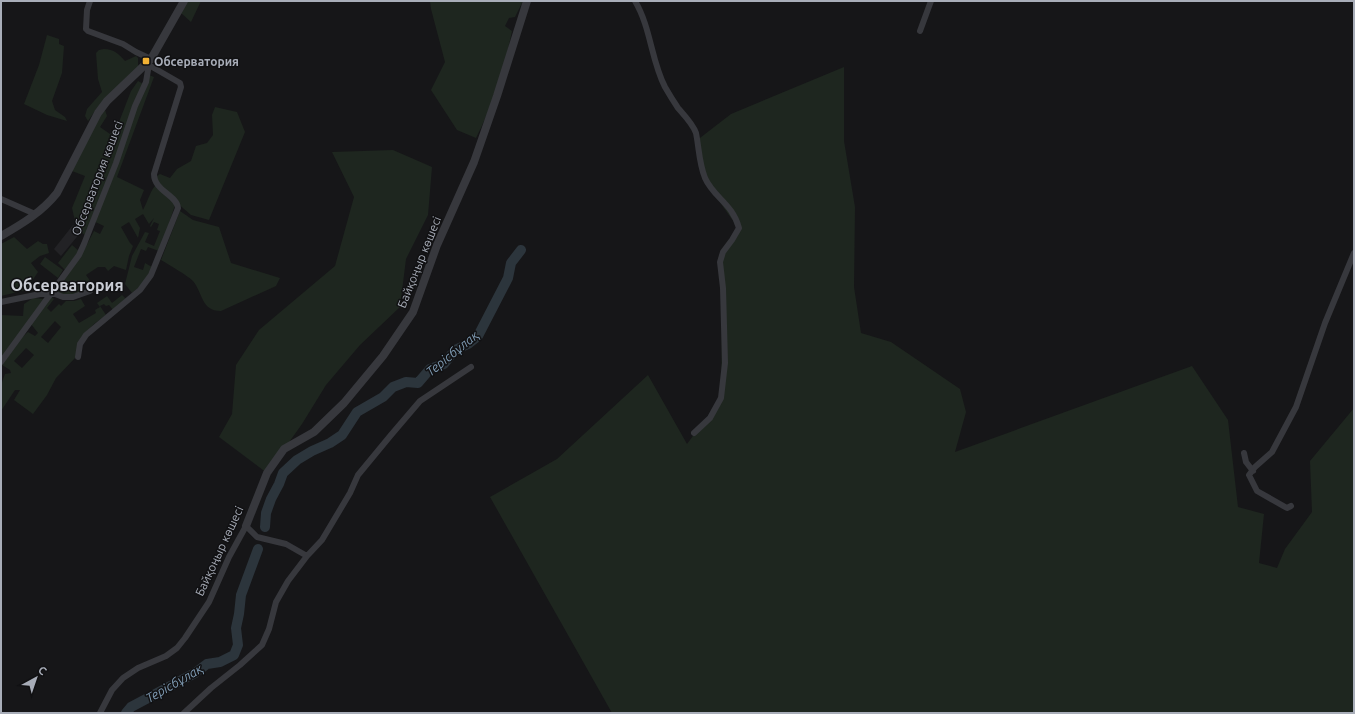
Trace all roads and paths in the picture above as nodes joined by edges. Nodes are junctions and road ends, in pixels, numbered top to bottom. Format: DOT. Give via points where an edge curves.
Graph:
graph roads {
  1 [pos="90,1"];
  2 [pos="184,1"];
  3 [pos="527,1"];
  4 [pos="635,1"];
  5 [pos="931,1"];
  6 [pos="920,30"];
  7 [pos="149,62"];
  8 [pos="1,199"];
  9 [pos="35,214"];
  10 [pos="1,236"];
  11 [pos="1354,253"];
  12 [pos="90,291"];
  13 [pos="50,292"];
  14 [pos="1,302"];
  15 [pos="78,357"];
  16 [pos="1,362"];
  17 [pos="471,367"];
  18 [pos="694,433"];
  19 [pos="1244,453"];
  20 [pos="1253,471"];
  21 [pos="1291,506"];
  22 [pos="246,526"];
  23 [pos="307,556"];
  24 [pos="100,713"];
  25 [pos="184,713"];
  1 -- 7 [label="street" via="86,29 123,44"];
  2 -- 7 [label="street"];
  3 -- 22 [label="street, Байқоңыр көшесі" via="474,162 437,245 413,312 383,356 344,403 314,432 284,448 267,473"];
  4 -- 18 [label="street" via="649,34 654,61 665,87 696,132 705,178 710,188 726,203 736,218 738,228 723,252 720,262 725,363 721,398 710,418"];
  5 -- 6 [label="street"];
  7 -- 9 [label="street" via="107,101 98,113 57,193 49,204"];
  7 -- 13 [label="street, Обсерватория көшесі" via="146,82 84,244"];
  7 -- 15 [label="street" via="180,83 181,87 154,174 157,184 176,202 178,208 151,275 140,290 86,335 80,344"];
  8 -- 9 [label="street"];
  9 -- 10 [label="street"];
  11 -- 20 [label="street" via="1325,323 1296,407 1272,452"];
  12 -- 13 [label="street" via="68,298"];
  13 -- 14 [label="street"];
  13 -- 16 [label="street, Обсерватория көшесі"];
  17 -- 23 [label="street" via="420,401 410,412 358,475 322,540"];
  19 -- 20 [label="street" via="1246,462"];
  20 -- 21 [label="street" via="1249,475 1258,492 1287,508"];
  22 -- 23 [label="street" via="257,537 286,544"];
  22 -- 24 [label="street, Байқоңыр көшесі" via="209,602 185,638 166,656 138,668 124,678 112,690"];
  23 -- 25 [label="street" via="276,602 262,645"];
}
